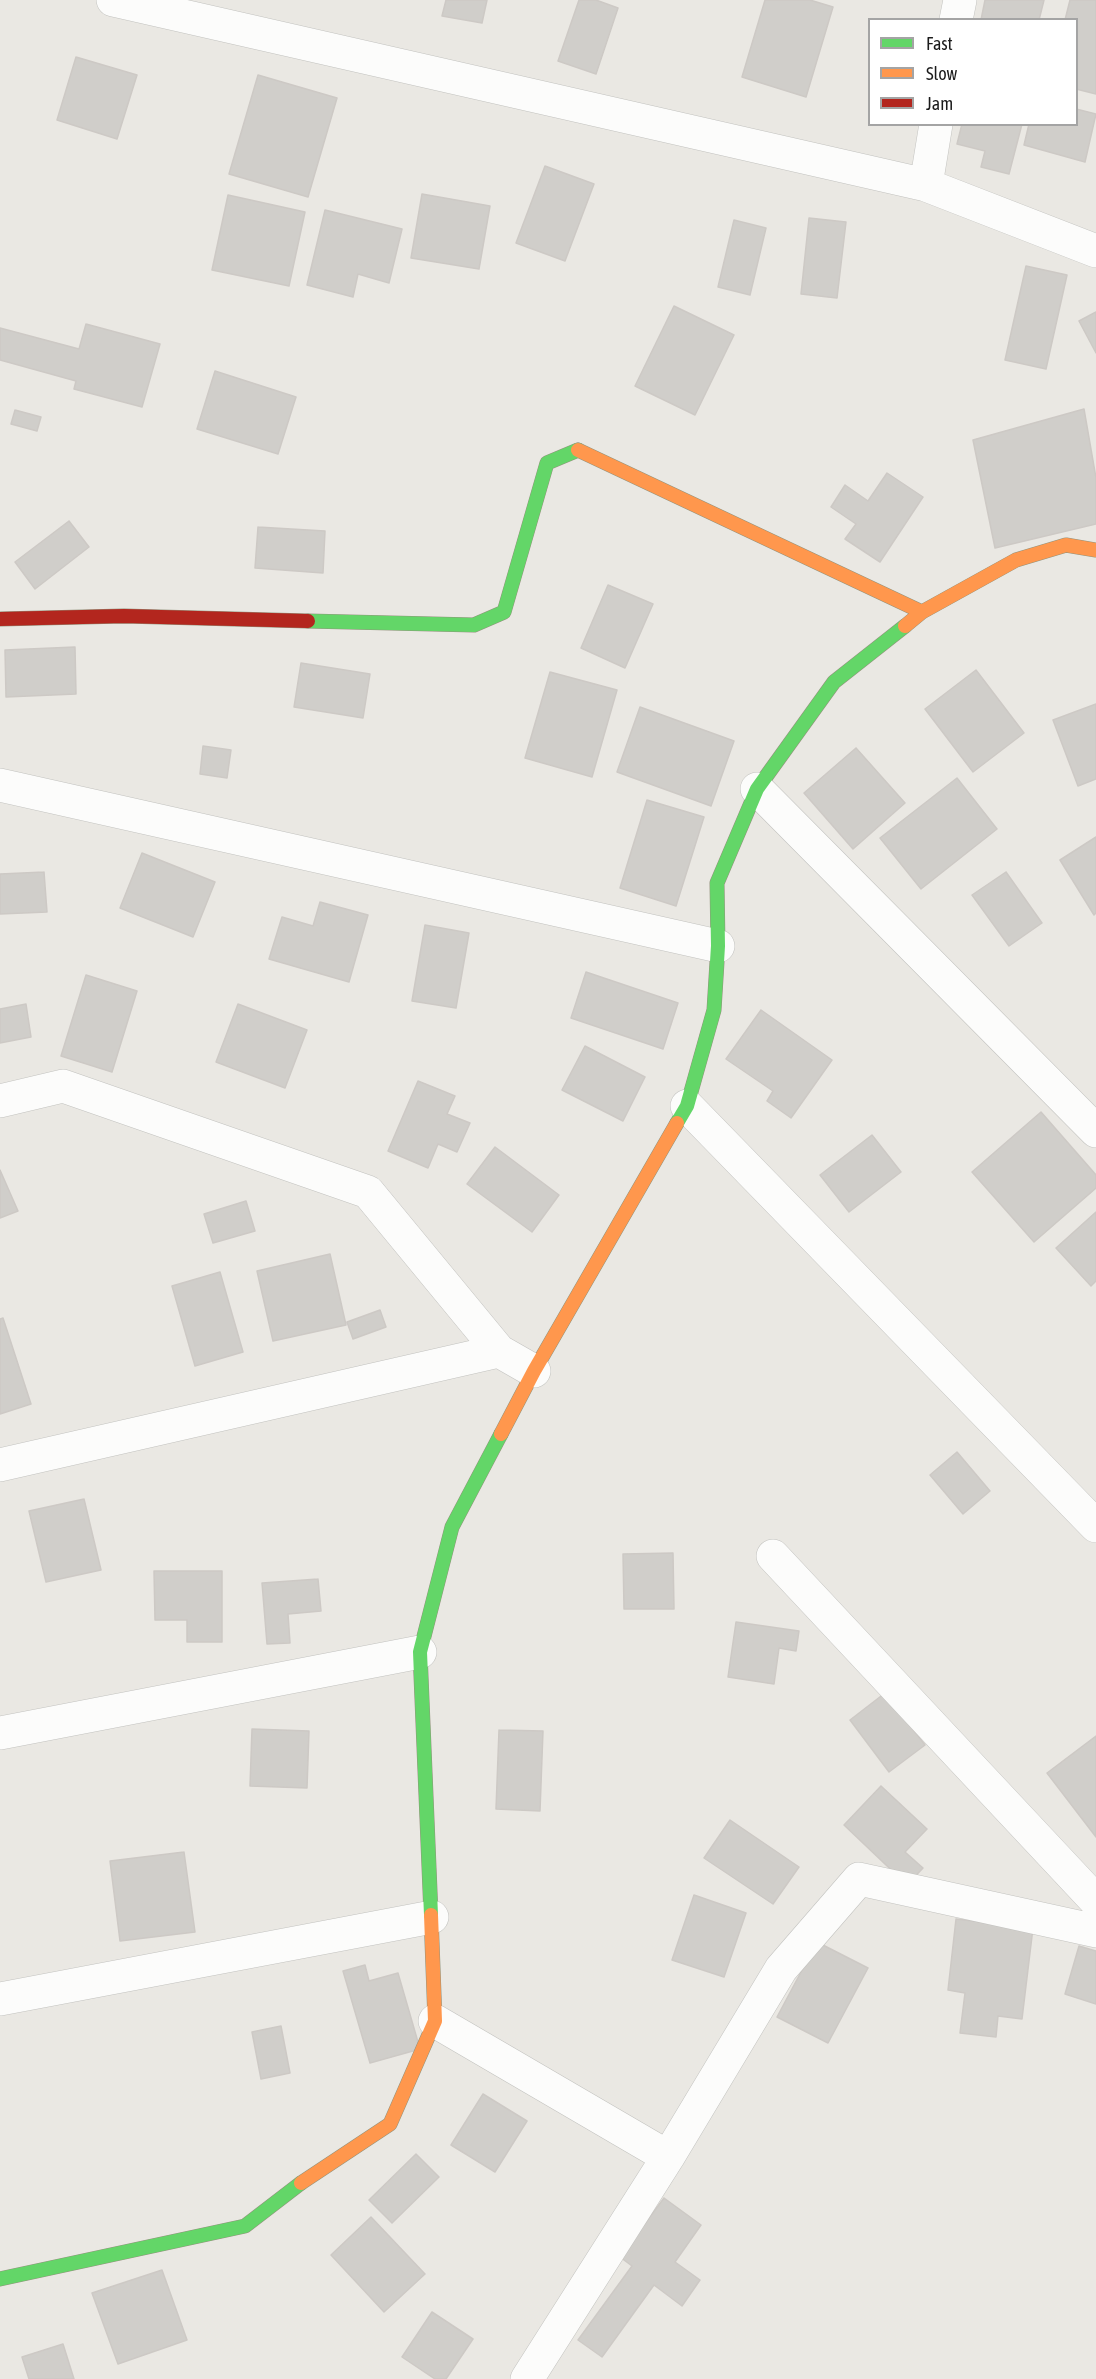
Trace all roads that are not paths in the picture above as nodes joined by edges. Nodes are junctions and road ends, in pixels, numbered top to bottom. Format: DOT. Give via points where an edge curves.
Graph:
graph roads {
  1 [pos="113,0"];
  2 [pos="960,0"];
  3 [pos="956,18"];
  4 [pos="936,126"];
  5 [pos="926,184"];
  6 [pos="1096,251"];
  7 [pos="1096,550"];
  8 [pos="922,612"];
  9 [pos="0,619"];
  10 [pos="0,785"];
  11 [pos="757,789"];
  12 [pos="718,946"];
  13 [pos="0,1101"];
  14 [pos="687,1107"];
  15 [pos="1096,1131"];
  16 [pos="499,1351"];
  17 [pos="534,1371"];
  18 [pos="0,1465"];
  19 [pos="1096,1526"];
  20 [pos="772,1556"];
  21 [pos="420,1652"];
  22 [pos="0,1733"];
  23 [pos="1096,1901"];
  24 [pos="432,1917"];
  25 [pos="1096,1931"];
  26 [pos="0,1999"];
  27 [pos="435,2021"];
  28 [pos="668,2157"];
  29 [pos="0,2279"];
  30 [pos="527,2379"];
  1 -- 5 [label="street"];
  2 -- 3 [label="street"];
  4 -- 5 [label="street"];
  5 -- 6 [label="street"];
  7 -- 8 [label="street" via="1066,545 1016,560"];
  8 -- 9 [label="street" via="576,448 547,463 504,612 474,625 124,616"];
  8 -- 11 [label="street" via="834,682"];
  10 -- 12 [label="street"];
  11 -- 12 [label="street" via="717,883"];
  11 -- 15 [label="street"];
  12 -- 14 [label="street" via="714,1010"];
  13 -- 16 [label="street" via="63,1086 368,1192"];
  14 -- 17 [label="street"];
  14 -- 19 [label="street"];
  16 -- 17 [label="street"];
  16 -- 18 [label="street"];
  17 -- 21 [label="street" via="452,1527"];
  20 -- 23 [label="street"];
  21 -- 22 [label="street"];
  21 -- 24 [label="street"];
  24 -- 26 [label="street"];
  24 -- 27 [label="street"];
  25 -- 28 [label="street" via="859,1879 781,1969"];
  27 -- 28 [label="street"];
  27 -- 29 [label="street" via="390,2124 245,2226"];
  28 -- 30 [label="street"];
}
